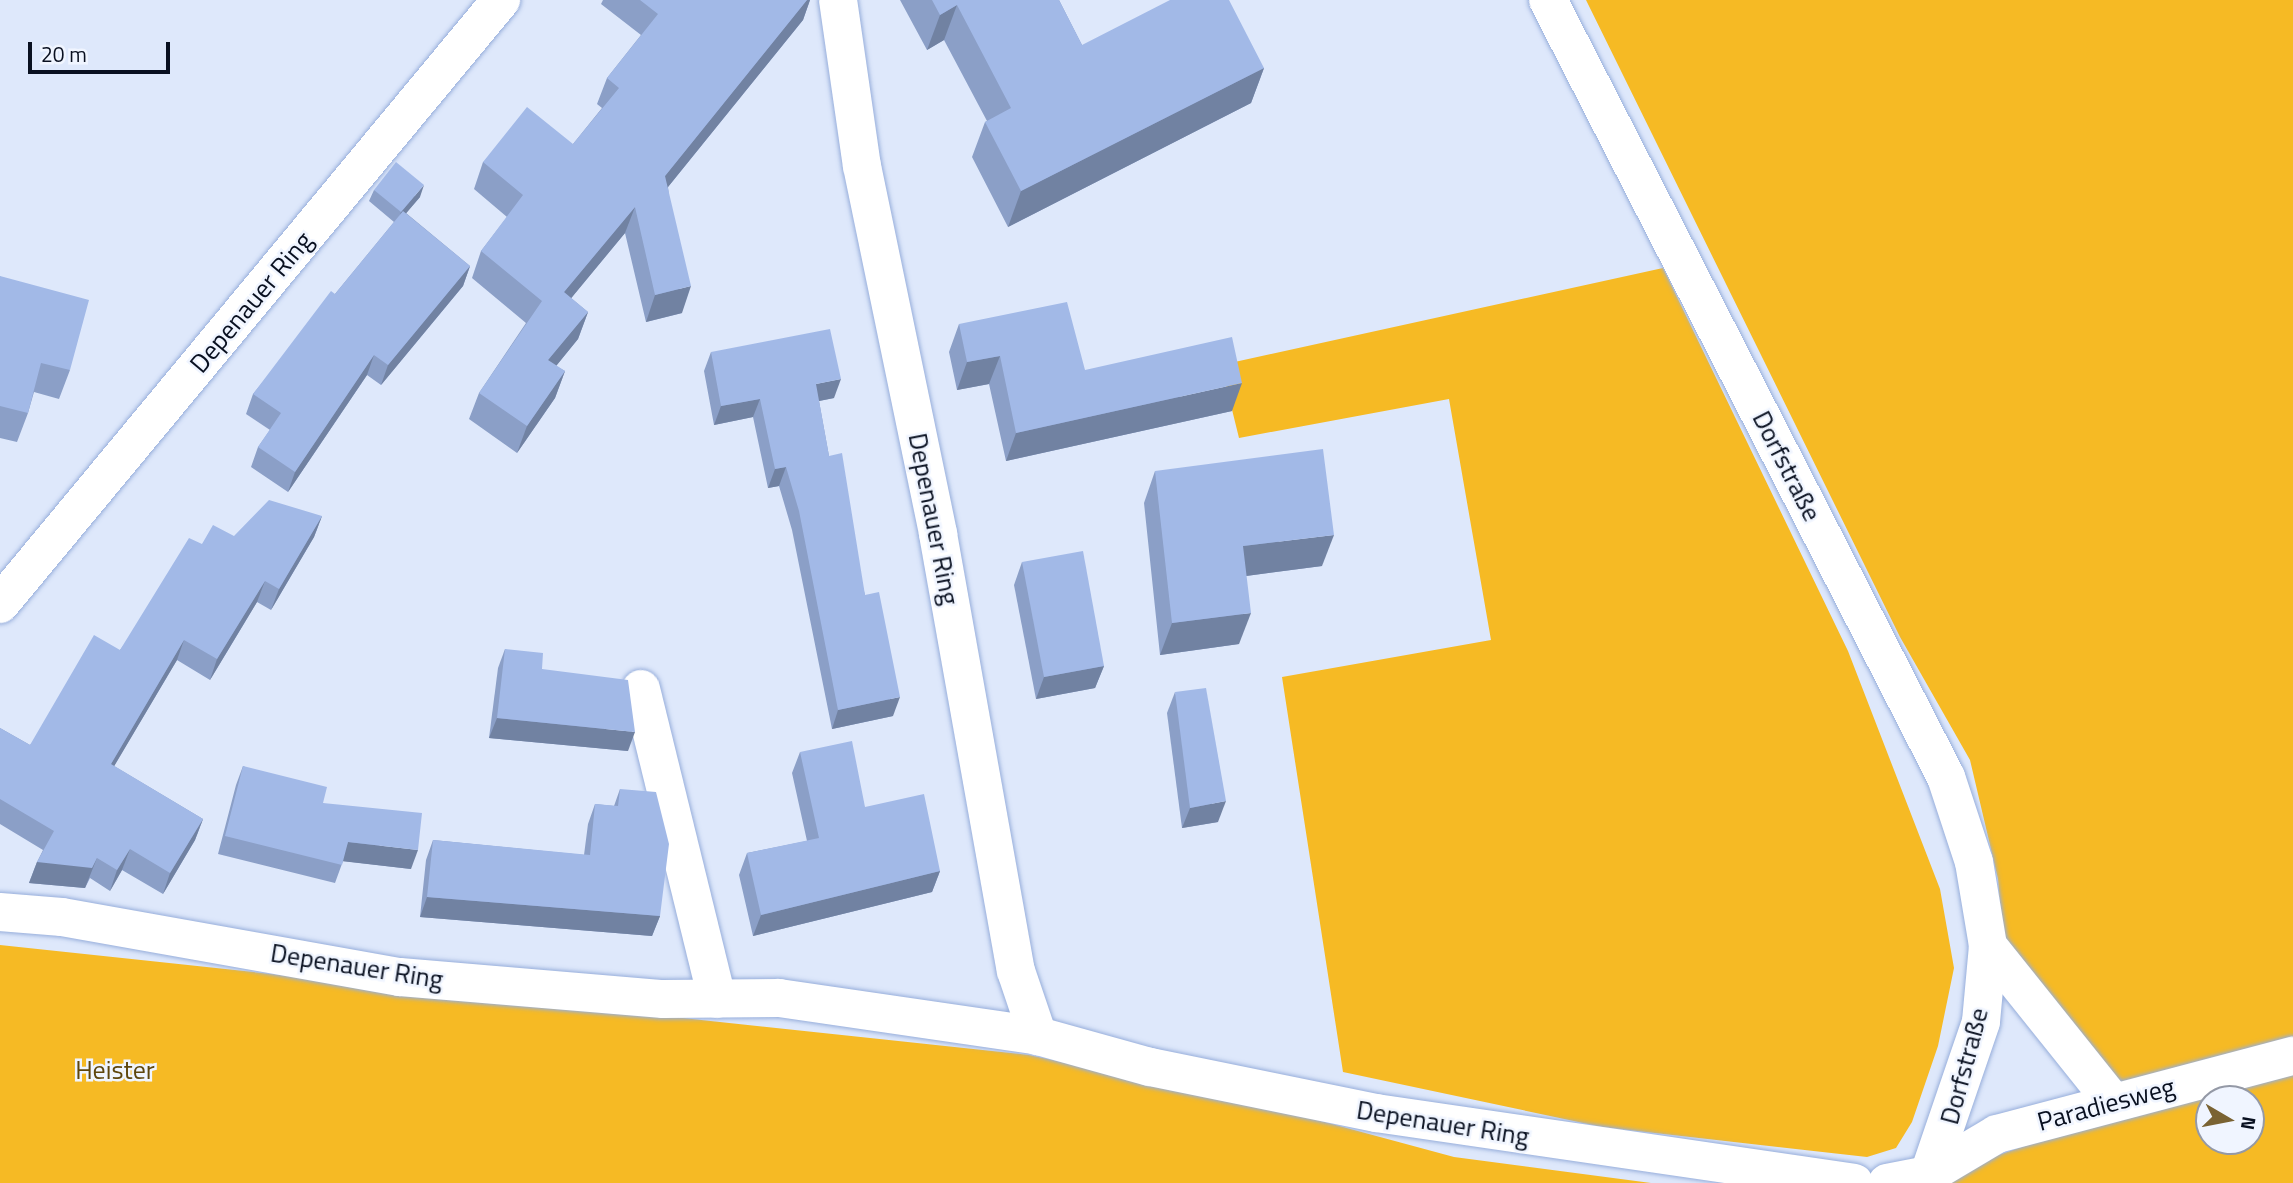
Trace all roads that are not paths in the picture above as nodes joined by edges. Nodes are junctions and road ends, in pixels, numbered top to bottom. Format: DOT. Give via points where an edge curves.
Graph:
graph roads {
  1 [pos="501,0"];
  2 [pos="838,0"];
  3 [pos="1548,0"];
  4 [pos="0,604"];
  5 [pos="641,689"];
  6 [pos="0,912"];
  7 [pos="1988,946"];
  8 [pos="717,999"];
  9 [pos="1038,1036"];
  10 [pos="2293,1056"];
  11 [pos="2112,1101"];
  12 [pos="1927,1179"];
  13 [pos="1854,1183"];
  14 [pos="1887,1183"];
  1 -- 4 [label="street, Depenauer Ring"];
  2 -- 9 [label="street, Depenauer Ring" via="862,166 938,534 1016,971"];
  3 -- 7 [label="street, Dorfstraße" via="1946,777 1974,862"];
  5 -- 8 [label="street"];
  6 -- 8 [label="street, Depenauer Ring" via="62,916 400,977"];
  7 -- 11 [label="street, Dorfstraße"];
  7 -- 12 [label="street, Dorfstraße" via="1975,1045"];
  8 -- 9 [label="street, Depenauer Ring" via="779,998"];
  9 -- 13 [label="street, Depenauer Ring" via="1150,1067 1376,1113"];
  10 -- 11 [label="street, Paradiesweg"];
  11 -- 12 [label="street, Paradiesweg" via="1997,1134"];
  12 -- 14 [label="street"];
}
